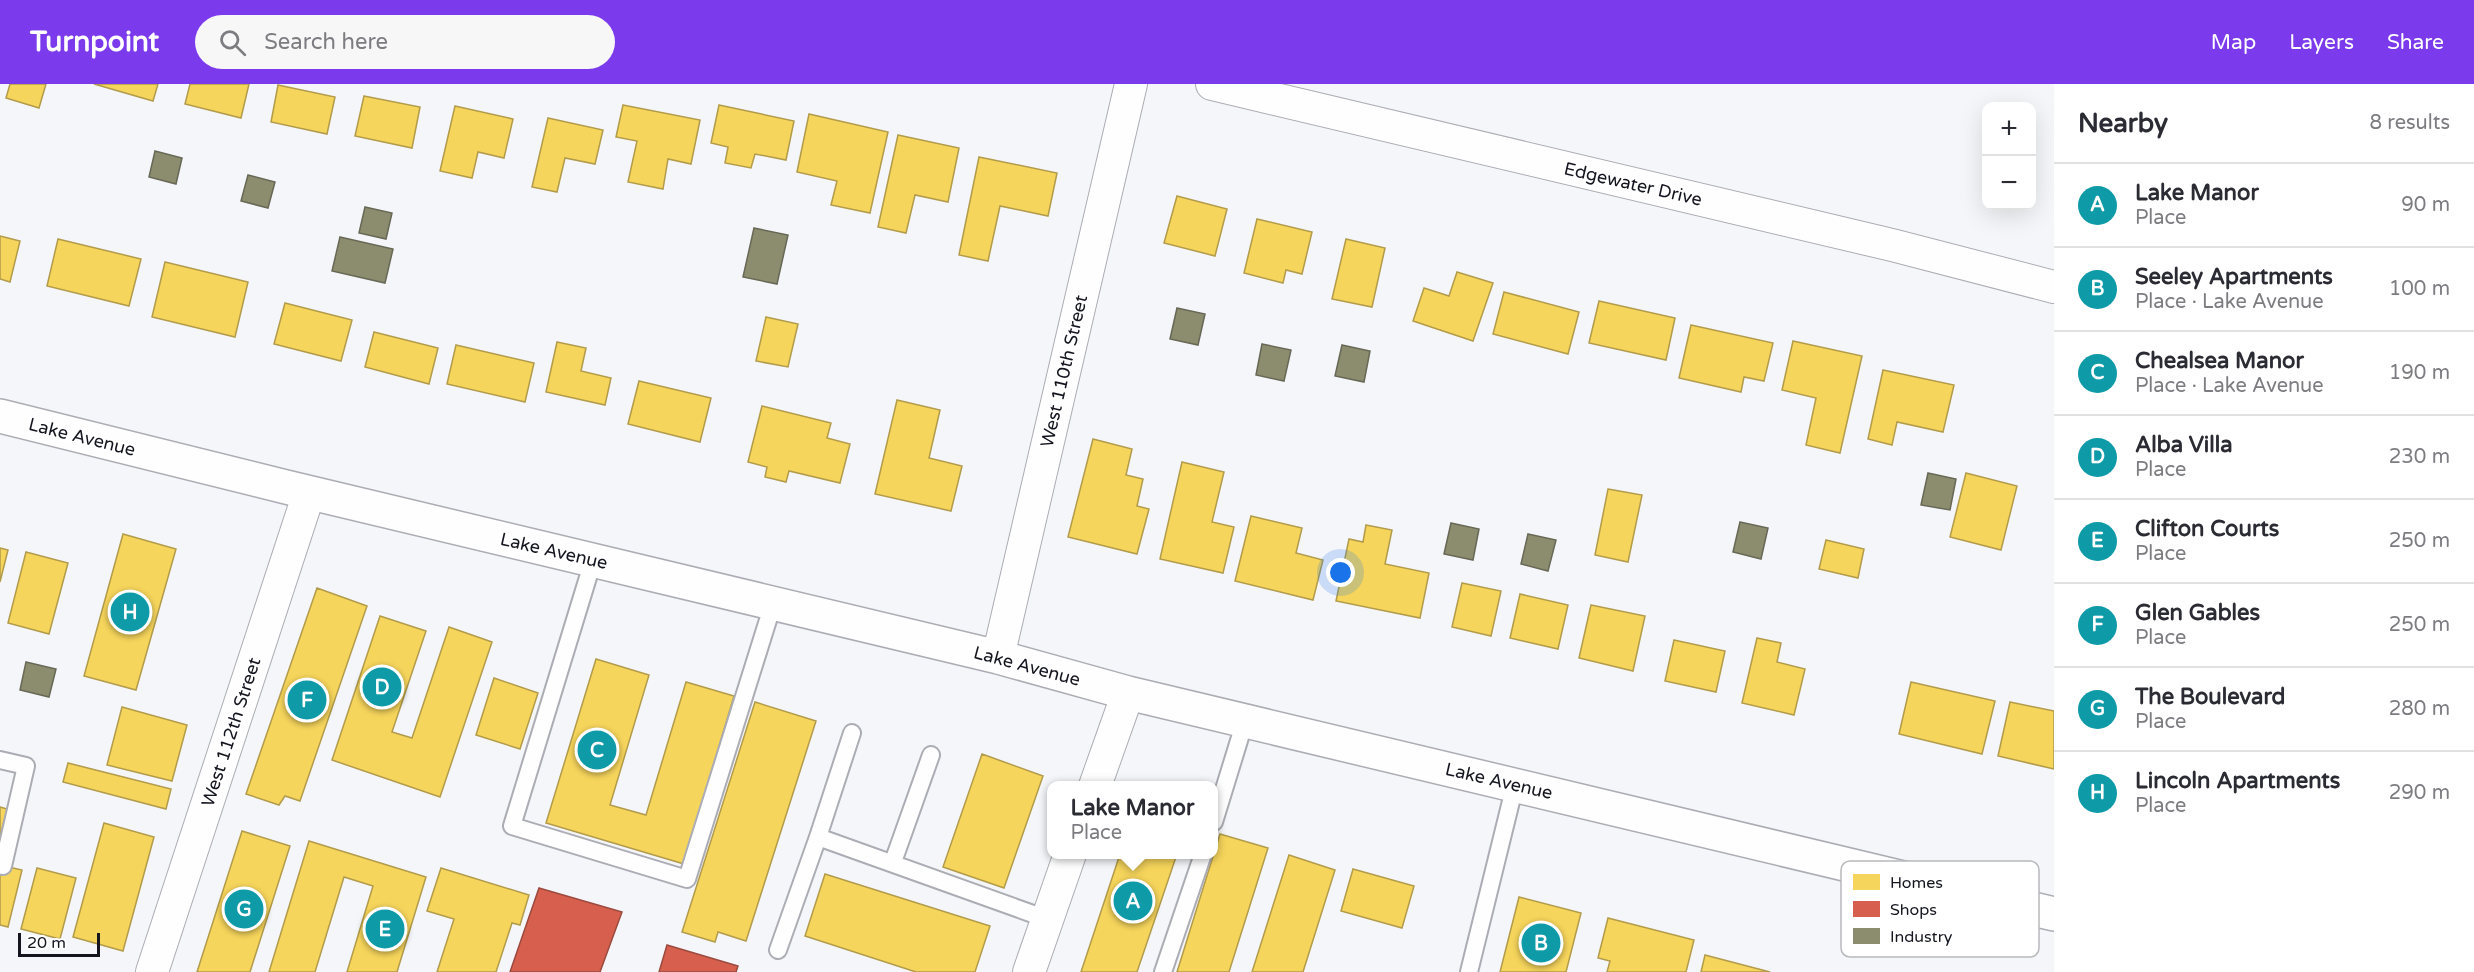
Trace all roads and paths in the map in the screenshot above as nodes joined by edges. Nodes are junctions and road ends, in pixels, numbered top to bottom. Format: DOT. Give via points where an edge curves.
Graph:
graph roads {
  1 [pos="1131,84"];
  2 [pos="1212,84"];
  3 [pos="2054,287"];
  4 [pos="0,416"];
  5 [pos="309,493"];
  6 [pos="593,561"];
  7 [pos="773,604"];
  8 [pos="998,657"];
  9 [pos="1128,693"];
  10 [pos="1245,720"];
  11 [pos="852,733"];
  12 [pos="931,755"];
  13 [pos="0,760"];
  14 [pos="1097,781"];
  15 [pos="1515,785"];
  16 [pos="1218,809"];
  17 [pos="818,837"];
  18 [pos="1069,859"];
  19 [pos="1202,859"];
  20 [pos="893,862"];
  21 [pos="1841,863"];
  22 [pos="3,866"];
  23 [pos="2039,910"];
  24 [pos="2054,914"];
  25 [pos="1047,920"];
  26 [pos="778,950"];
  27 [pos="152,972"];
  28 [pos="1029,972"];
  29 [pos="1163,972"];
  30 [pos="1469,972"];
  1 -- 8 [label="street, West 110th Street"];
  2 -- 3 [label="street, Edgewater Drive" via="1901,247"];
  4 -- 5 [label="street, Lake Avenue"];
  5 -- 6 [label="street, Lake Avenue"];
  5 -- 27 [label="street, West 112th Street"];
  6 -- 7 [label="street, Lake Avenue"];
  6 -- 7 [label="lane" via="512,826 687,879"];
  7 -- 8 [label="street, Lake Avenue"];
  8 -- 9 [label="street, Lake Avenue"];
  9 -- 10 [label="street, Lake Avenue"];
  9 -- 14 [label="street"];
  10 -- 15 [label="street, Lake Avenue"];
  10 -- 16 [label="lane"];
  11 -- 17 [label="lane"];
  12 -- 20 [label="lane"];
  13 -- 22 [label="lane" via="26,766"];
  15 -- 21 [label="street, Lake Avenue"];
  15 -- 30 [label="lane"];
  17 -- 20 [label="lane"];
  17 -- 26 [label="lane"];
  18 -- 25 [label="street"];
  19 -- 29 [label="lane"];
  20 -- 25 [label="lane"];
  23 -- 24 [label="street, Lake Avenue"];
  25 -- 28 [label="street"];
}
